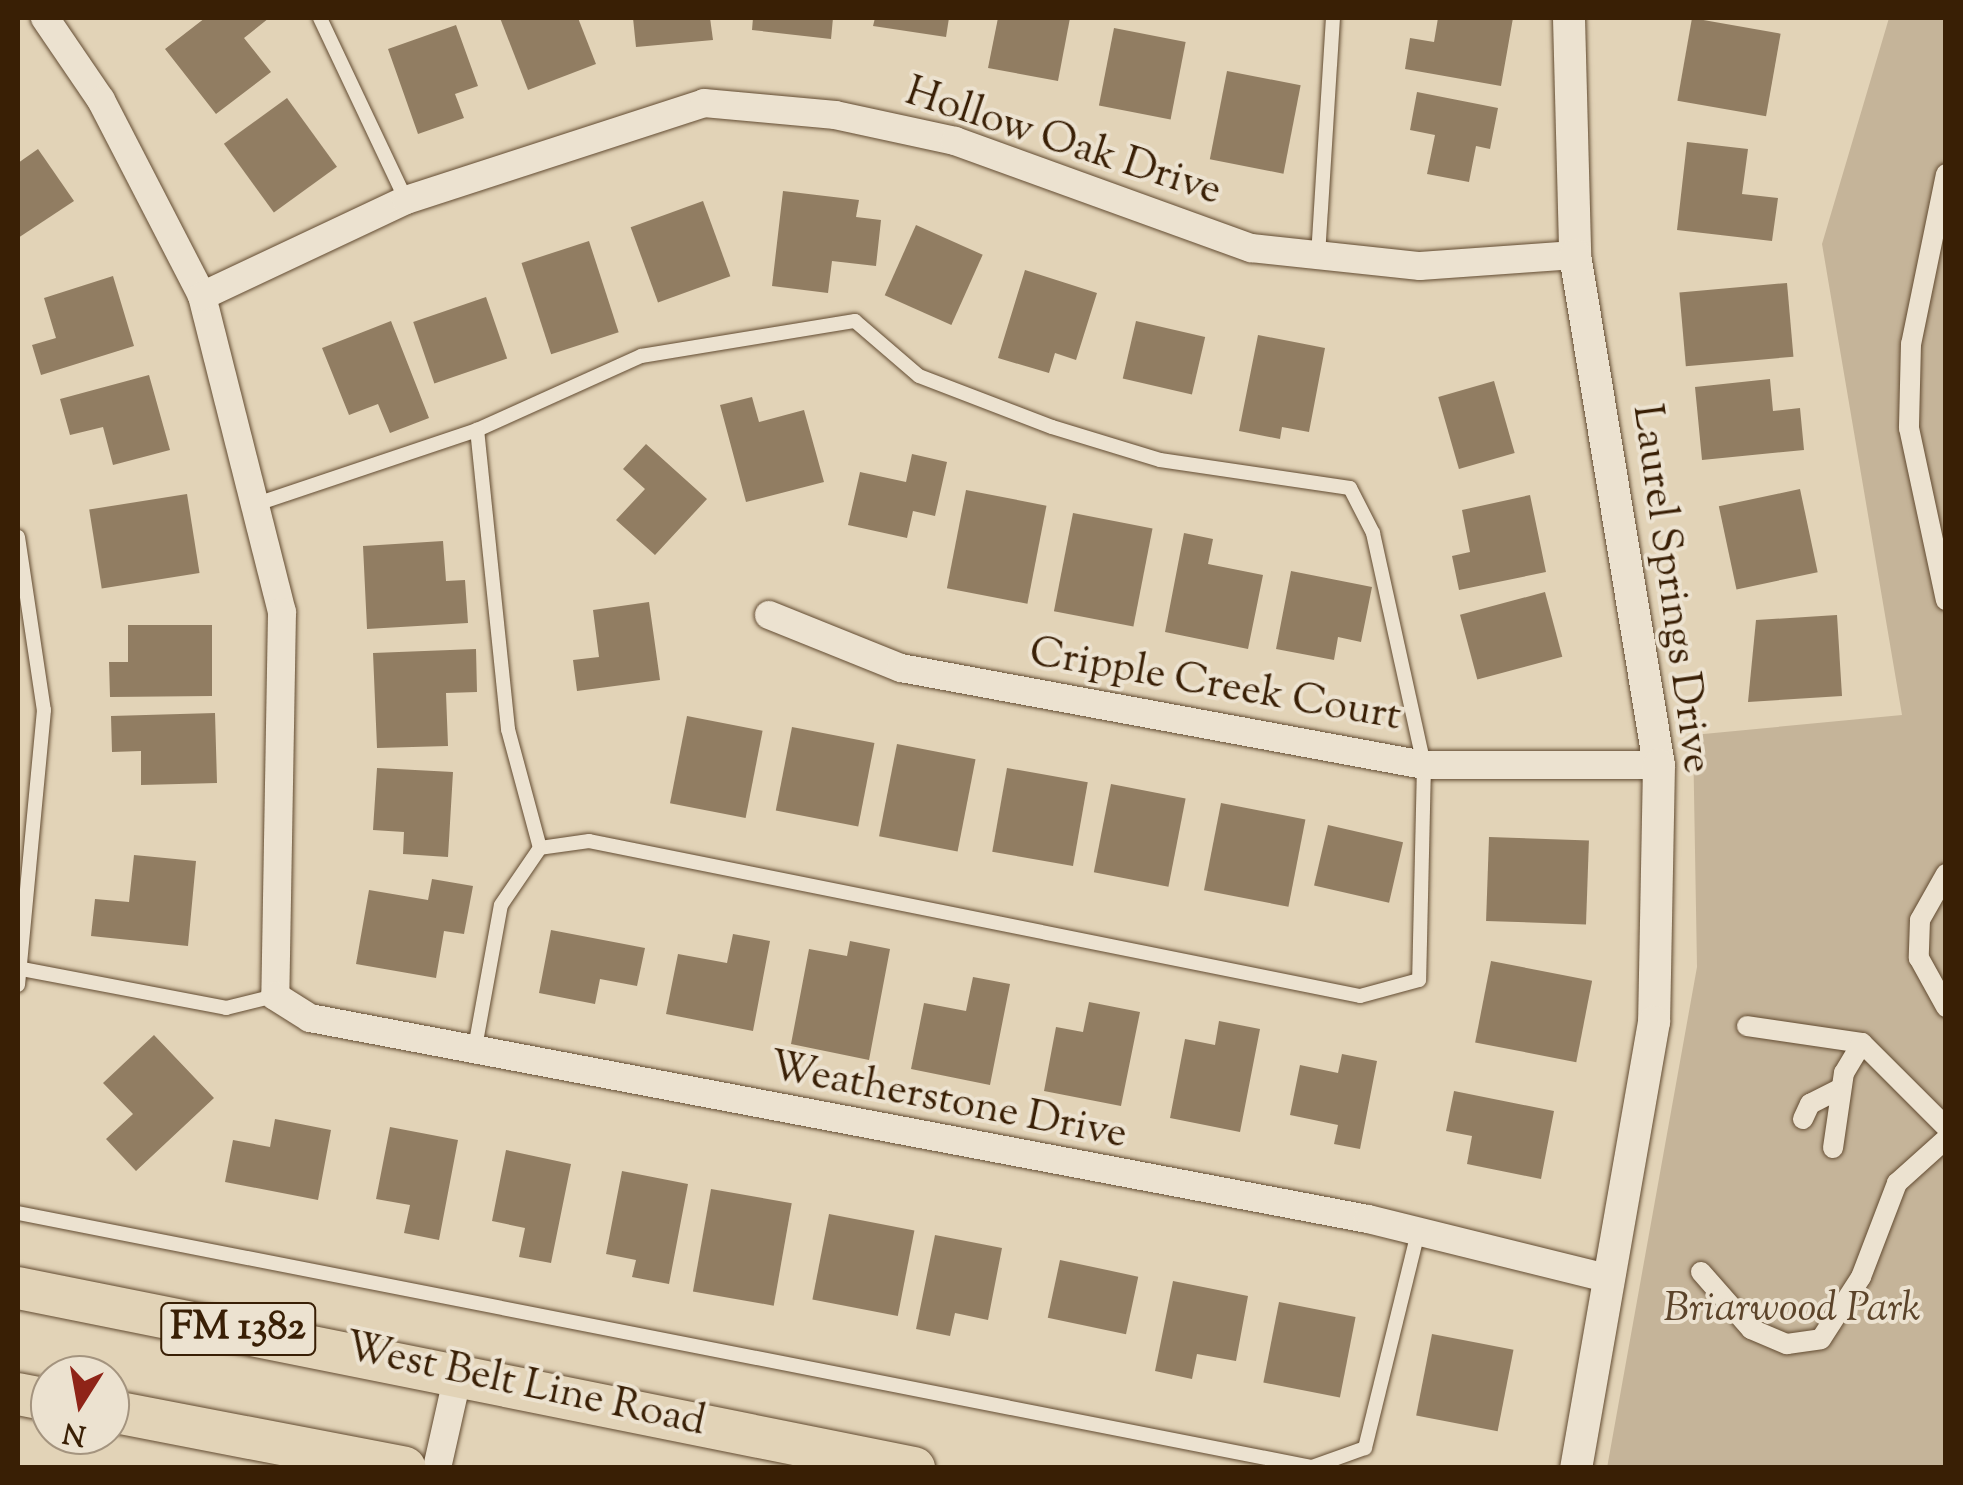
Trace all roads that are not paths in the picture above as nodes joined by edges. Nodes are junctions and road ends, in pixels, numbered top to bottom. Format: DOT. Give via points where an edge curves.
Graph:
graph roads {
  1 [pos="45,18"];
  2 [pos="320,18"];
  3 [pos="1333,18"];
  4 [pos="1569,18"];
  5 [pos="1946,174"];
  6 [pos="406,200"];
  7 [pos="1575,255"];
  8 [pos="1318,256"];
  9 [pos="202,296"];
  10 [pos="477,430"];
  11 [pos="254,504"];
  12 [pos="18,537"];
  13 [pos="1946,600"];
  14 [pos="769,614"];
  15 [pos="1424,765"];
  16 [pos="1659,766"];
  17 [pos="540,848"];
  18 [pos="1943,885"];
  19 [pos="22,969"];
  20 [pos="18,985"];
  21 [pos="275,996"];
  22 [pos="1946,1006"];
  23 [pos="1748,1026"];
  24 [pos="1862,1043"];
  25 [pos="474,1053"];
  26 [pos="1841,1088"];
  27 [pos="1804,1118"];
  28 [pos="1946,1127"];
  29 [pos="1946,1139"];
  30 [pos="1834,1148"];
  31 [pos="18,1213"];
  32 [pos="1418,1232"];
  33 [pos="1701,1272"];
  34 [pos="1610,1280"];
  35 [pos="18,1288"];
  36 [pos="459,1370"];
  37 [pos="130,1416"];
  38 [pos="405,1468"];
  39 [pos="437,1468"];
  40 [pos="914,1468"];
  41 [pos="1576,1468"];
  1 -- 9 [label="street" via="102,100"];
  2 -- 6 [label="lane"];
  3 -- 8 [label="lane"];
  4 -- 7 [label="street, Laurel Springs Drive"];
  5 -- 13 [label="street" via="1911,344 1909,428"];
  6 -- 8 [label="street, Hollow Oak Drive" via="704,103 835,115 955,141 1251,248"];
  6 -- 9 [label="street, Hollow Oak Drive"];
  7 -- 8 [label="street, Hollow Oak Drive" via="1420,266"];
  7 -- 16 [label="street, Laurel Springs Drive"];
  9 -- 11 [label="street"];
  10 -- 11 [label="lane"];
  10 -- 15 [label="lane" via="641,356 855,321 919,376 1052,427 1160,460 1350,488 1373,533"];
  10 -- 17 [label="lane" via="508,728"];
  11 -- 21 [label="street" via="282,612"];
  12 -- 19 [label="lane" via="44,710"];
  14 -- 15 [label="street, Cripple Creek Court" via="901,668"];
  15 -- 16 [label="street, Cripple Creek Court"];
  15 -- 17 [label="lane" via="1419,980 1360,996 589,841"];
  16 -- 34 [label="street, Laurel Springs Drive" via="1654,1022"];
  17 -- 25 [label="lane" via="501,905"];
  18 -- 22 [label="street" via="1920,920 1919,958"];
  19 -- 20 [label="lane"];
  19 -- 21 [label="lane" via="226,1008"];
  21 -- 25 [label="street, Weatherstone Drive" via="310,1018"];
  23 -- 24 [label="street"];
  24 -- 26 [label="street"];
  24 -- 28 [label="street"];
  25 -- 32 [label="street, Weatherstone Drive"];
  26 -- 27 [label="street" via="1810,1104"];
  26 -- 30 [label="street"];
  29 -- 33 [label="street" via="1897,1183 1861,1277 1821,1339 1787,1344 1751,1329"];
  31 -- 32 [label="lane" via="1312,1467 1338,1466 1365,1448"];
  32 -- 34 [label="street, Weatherstone Drive"];
  34 -- 41 [label="street, Laurel Springs Drive"];
  35 -- 36 [label="main road, West Belt Line Road / FM 1382"];
  36 -- 39 [label="street"];
  36 -- 40 [label="main road, West Belt Line Road / FM 1382"];
  37 -- 38 [label="main road, FM 1382"];
}
